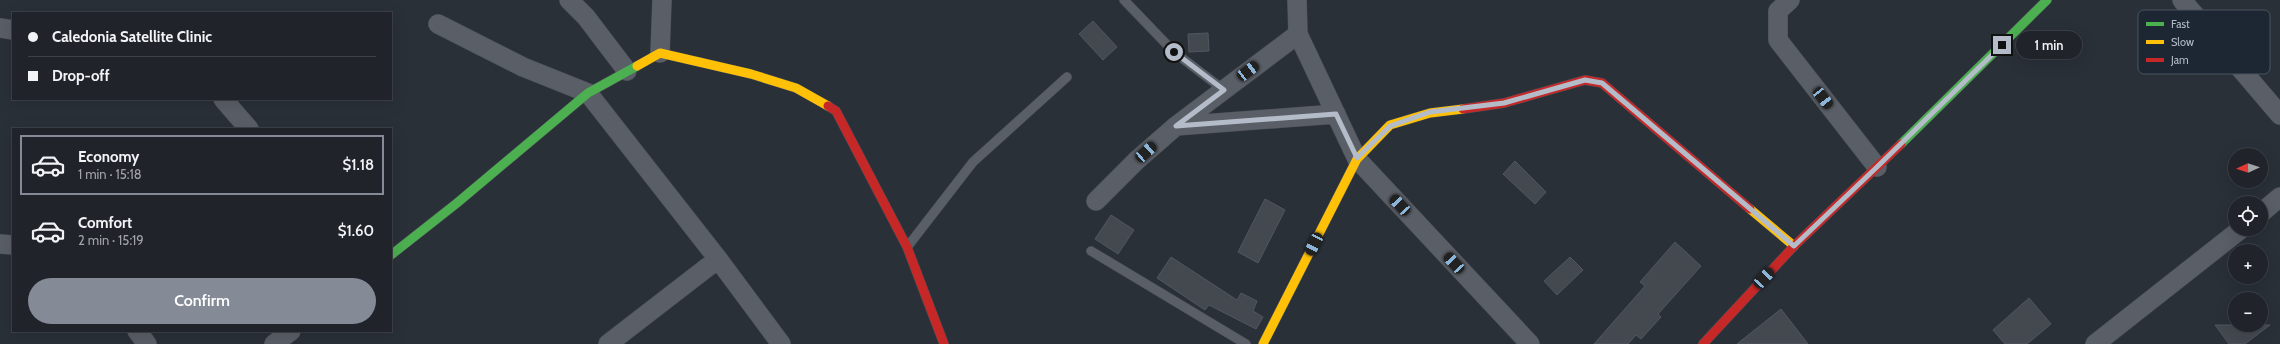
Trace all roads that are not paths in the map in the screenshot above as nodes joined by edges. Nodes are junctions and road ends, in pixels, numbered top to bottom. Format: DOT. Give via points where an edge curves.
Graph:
graph roads {
  1 [pos="569,0"];
  2 [pos="662,0"];
  3 [pos="1124,0"];
  4 [pos="1297,0"];
  5 [pos="1790,0"];
  6 [pos="2047,0"];
  7 [pos="2182,0"];
  8 [pos="2191,10"];
  9 [pos="438,24"];
  10 [pos="0,28"];
  11 [pos="12,30"];
  12 [pos="1298,34"];
  13 [pos="660,53"];
  14 [pos="627,71"];
  15 [pos="2245,74"];
  16 [pos="1067,78"];
  17 [pos="1224,90"];
  18 [pos="588,92"];
  19 [pos="224,100"];
  20 [pos="1336,114"];
  21 [pos="2280,115"];
  22 [pos="1176,126"];
  23 [pos="248,128"];
  24 [pos="1357,158"];
  25 [pos="1877,167"];
  26 [pos="2280,197"];
  27 [pos="1096,201"];
  28 [pos="2268,207"];
  29 [pos="2232,236"];
  30 [pos="0,244"];
  31 [pos="12,245"];
  32 [pos="1794,246"];
  33 [pos="907,247"];
  34 [pos="1091,251"];
  35 [pos="392,254"];
  36 [pos="718,259"];
  37 [pos="138,332"];
  38 [pos="290,332"];
  39 [pos="147,344"];
  40 [pos="274,344"];
  41 [pos="608,344"];
  42 [pos="781,344"];
  43 [pos="944,344"];
  44 [pos="1246,344"];
  45 [pos="1264,344"];
  46 [pos="1530,344"];
  47 [pos="1703,344"];
  48 [pos="2095,344"];
  1 -- 14 [label="street" via="586,17"];
  2 -- 13 [label="street"];
  3 -- 17 [label="lane" via="1174,52"];
  4 -- 12 [label="street"];
  5 -- 25 [label="street" via="1778,11 1778,40"];
  6 -- 25 [label="street"];
  7 -- 8 [label="street"];
  9 -- 18 [label="street" via="523,68"];
  10 -- 11 [label="street"];
  12 -- 17 [label="street"];
  12 -- 20 [label="street"];
  13 -- 14 [label="street"];
  13 -- 33 [label="street" via="751,74 796,88 836,111"];
  14 -- 18 [label="street"];
  15 -- 21 [label="street"];
  16 -- 33 [label="lane" via="973,162"];
  17 -- 22 [label="street"];
  18 -- 35 [label="street"];
  18 -- 36 [label="street"];
  19 -- 23 [label="street"];
  20 -- 22 [label="street"];
  20 -- 24 [label="street"];
  22 -- 27 [label="street"];
  24 -- 32 [label="street" via="1390,126 1430,112 1504,103 1585,80 1602,83"];
  24 -- 45 [label="street"];
  24 -- 46 [label="street"];
  25 -- 32 [label="street"];
  26 -- 28 [label="street"];
  29 -- 48 [label="street"];
  30 -- 31 [label="street"];
  32 -- 47 [label="street"];
  33 -- 43 [label="street"];
  34 -- 44 [label="lane"];
  36 -- 41 [label="street"];
  36 -- 42 [label="street"];
  37 -- 39 [label="street"];
  38 -- 40 [label="street"];
}
